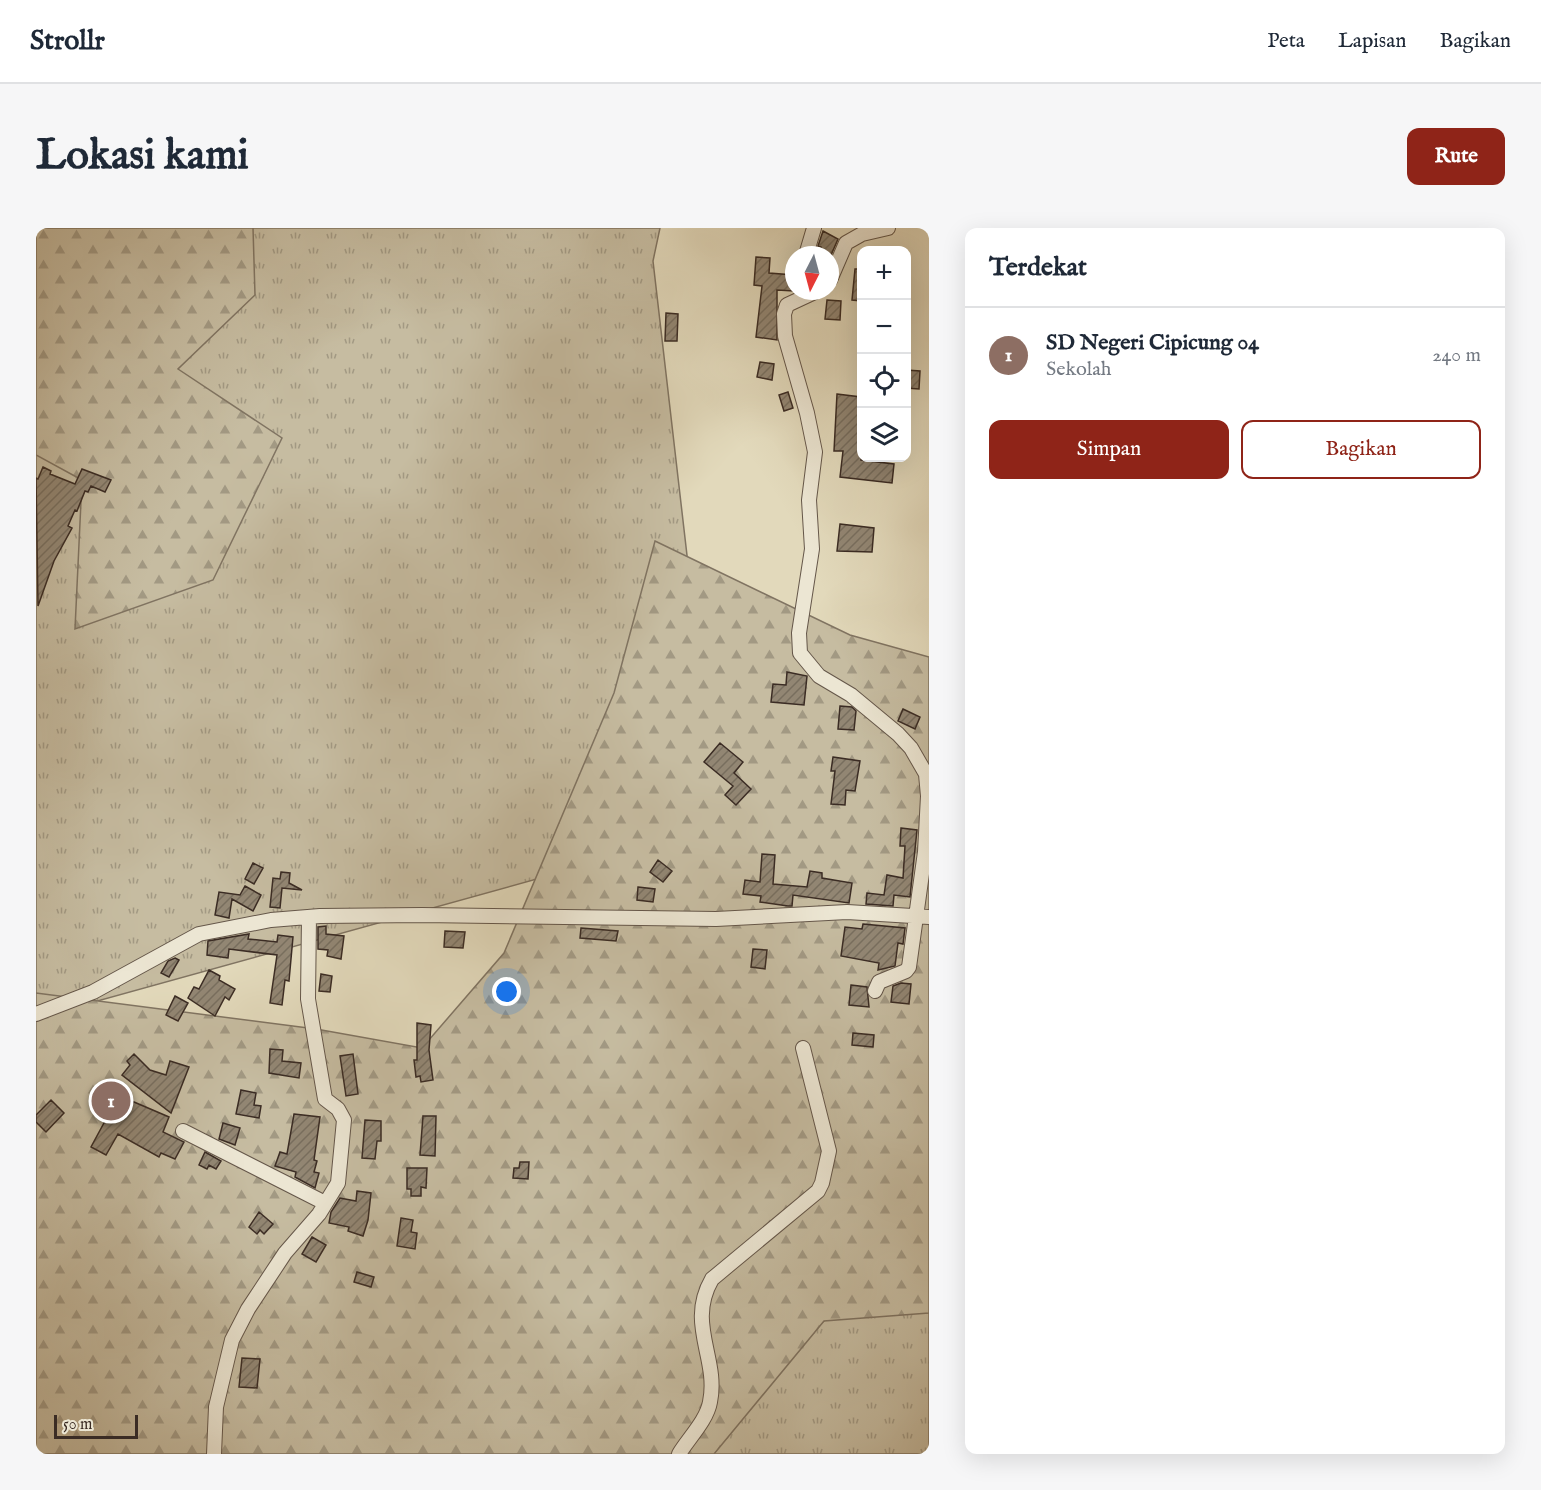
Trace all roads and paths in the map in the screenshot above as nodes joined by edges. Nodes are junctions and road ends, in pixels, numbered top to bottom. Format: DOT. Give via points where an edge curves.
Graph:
graph roads {
  1 [pos="814,228"];
  2 [pos="888,228"];
  3 [pos="809,246"];
  4 [pos="839,259"];
  5 [pos="792,300"];
  6 [pos="309,917"];
  7 [pos="923,917"];
  8 [pos="875,991"];
  9 [pos="36,1014"];
  10 [pos="803,1048"];
  11 [pos="183,1131"];
  12 [pos="325,1203"];
  13 [pos="214,1454"];
  14 [pos="679,1454"];
  1 -- 3 [label="street"];
  2 -- 4 [label="street" via="861,234 846,243"];
  5 -- 7 [label="street" via="787,305 784,324 814,441 815,460 809,500 812,549 799,633 800,653 819,676 864,705 898,734 922,766 927,782"];
  6 -- 7 [label="street" via="716,919 847,912"];
  6 -- 9 [label="street" via="199,934 93,992"];
  6 -- 12 [label="street" via="310,1016 325,1099 344,1120 338,1183"];
  7 -- 8 [label="street" via="906,972 884,978"];
  10 -- 14 [label="street" via="829,1151 822,1183 818,1191 712,1279 704,1293 702,1341 712,1388 710,1405"];
  11 -- 12 [label="street"];
  12 -- 13 [label="street" via="285,1253 232,1340 216,1407"];
}
